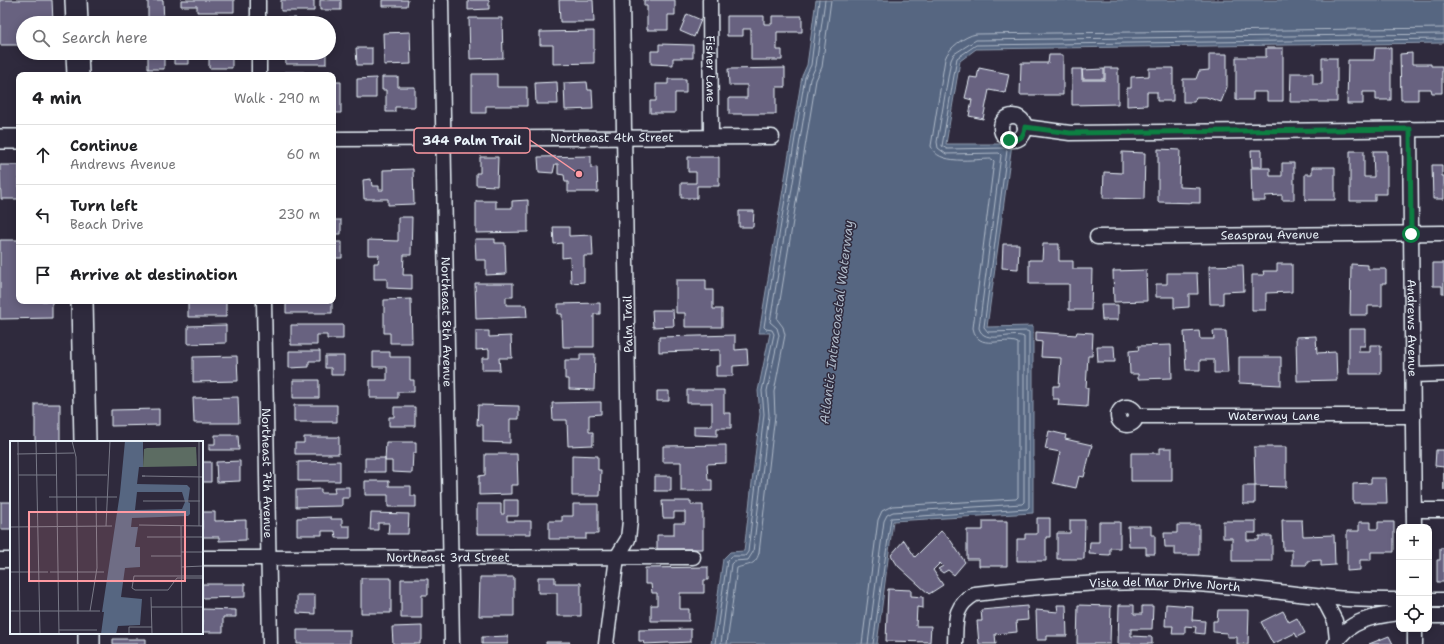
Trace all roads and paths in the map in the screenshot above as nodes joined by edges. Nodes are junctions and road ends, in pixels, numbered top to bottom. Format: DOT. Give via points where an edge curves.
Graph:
graph roads {
  1 [pos="76,0"];
  2 [pos="258,0"];
  3 [pos="441,0"];
  4 [pos="622,0"];
  5 [pos="710,0"];
  6 [pos="76,16"];
  7 [pos="258,16"];
  8 [pos="77,60"];
  9 [pos="259,60"];
  10 [pos="78,72"];
  11 [pos="259,72"];
  12 [pos="1025,127"];
  13 [pos="1410,129"];
  14 [pos="1444,129"];
  15 [pos="626,137"];
  16 [pos="711,137"];
  17 [pos="772,137"];
  18 [pos="444,138"];
  19 [pos="16,139"];
  20 [pos="336,139"];
  21 [pos="0,140"];
  22 [pos="1411,234"];
  23 [pos="1444,234"];
  24 [pos="1097,237"];
  25 [pos="82,304"];
  26 [pos="264,304"];
  27 [pos="1444,374"];
  28 [pos="1413,375"];
  29 [pos="1136,416"];
  30 [pos="1413,416"];
  31 [pos="84,441"];
  32 [pos="1414,510"];
  33 [pos="1444,510"];
  34 [pos="1414,524"];
  35 [pos="451,557"];
  36 [pos="617,557"];
  37 [pos="693,557"];
  38 [pos="203,558"];
  39 [pos="268,558"];
  40 [pos="1322,596"];
  41 [pos="1396,600"];
  42 [pos="1432,600"];
  43 [pos="1444,600"];
  44 [pos="1396,613"];
  45 [pos="1432,616"];
  46 [pos="1444,616"];
  47 [pos="1415,632"];
  48 [pos="955,637"];
  49 [pos="1336,642"];
  50 [pos="270,644"];
  51 [pos="452,644"];
  52 [pos="606,644"];
  53 [pos="1415,644"];
  1 -- 6 [label="main road"];
  2 -- 7 [label="street"];
  3 -- 18 [label="street, Northeast 8th Avenue"];
  4 -- 15 [label="street, Palm Trail"];
  5 -- 16 [label="street, Fisher Lane"];
  8 -- 10 [label="main road"];
  9 -- 11 [label="street"];
  12 -- 13 [label="street" via="1070,133"];
  13 -- 14 [label="street"];
  13 -- 22 [label="street, Andrews Avenue"];
  15 -- 16 [label="street, Northeast 4th Street"];
  15 -- 18 [label="street, Northeast 4th Street"];
  15 -- 36 [label="street, Palm Trail" via="630,522 628,539"];
  16 -- 17 [label="street, Northeast 4th Street"];
  18 -- 20 [label="street, Northeast 4th Street"];
  18 -- 35 [label="street, Northeast 8th Avenue"];
  19 -- 21 [label="street"];
  22 -- 23 [label="street, Seaspray Avenue"];
  22 -- 24 [label="street, Seaspray Avenue"];
  22 -- 28 [label="street, Andrews Avenue"];
  25 -- 31 [label="main road"];
  26 -- 39 [label="street, Northeast 7th Avenue"];
  27 -- 28 [label="street"];
  28 -- 30 [label="street, Andrews Avenue"];
  29 -- 30 [label="street, Waterway Lane"];
  30 -- 32 [label="street, Andrews Avenue"];
  32 -- 33 [label="street"];
  32 -- 34 [label="street, Andrews Avenue"];
  35 -- 36 [label="street, Northeast 3rd Street"];
  35 -- 39 [label="street, Northeast 3rd Street"];
  35 -- 51 [label="street, Northeast 8th Avenue"];
  36 -- 37 [label="street, Northeast 3rd Street"];
  36 -- 52 [label="street, Palm Trail"];
  38 -- 39 [label="street, Northeast 3rd Street"];
  39 -- 50 [label="street, Northeast 7th Avenue"];
  40 -- 41 [label="street, Vista del Mar Drive North"];
  40 -- 48 [label="street, Vista del Mar Drive North" via="1172,582 1045,586 975,594 961,603 956,619"];
  40 -- 49 [label="street" via="1335,621"];
  42 -- 43 [label="street"];
  44 -- 49 [label="street" via="1375,616 1358,622"];
  45 -- 46 [label="street"];
  47 -- 53 [label="street"];
}
